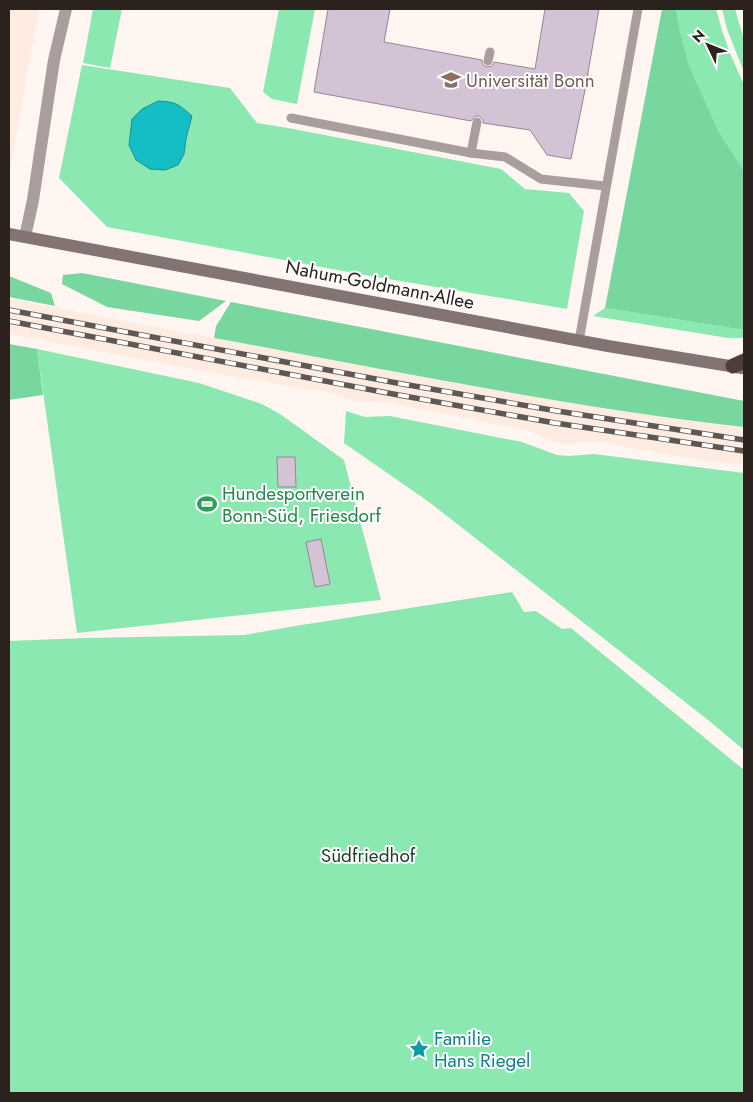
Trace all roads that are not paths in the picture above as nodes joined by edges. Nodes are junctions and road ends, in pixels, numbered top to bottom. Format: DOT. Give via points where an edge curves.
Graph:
graph roads {
  1 [pos="66,9"];
  2 [pos="638,9"];
  3 [pos="291,118"];
  4 [pos="477,122"];
  5 [pos="471,153"];
  6 [pos="605,186"];
  7 [pos="9,234"];
  8 [pos="25,237"];
  9 [pos="578,341"];
  10 [pos="740,365"];
  1 -- 8 [label="street" via="54,60"];
  2 -- 6 [label="lane"];
  3 -- 5 [label="lane"];
  4 -- 5 [label="lane"];
  5 -- 6 [label="lane" via="505,157 541,179"];
  6 -- 9 [label="lane"];
  7 -- 8 [label="main road, Nahum-Goldmann-Allee"];
  8 -- 9 [label="main road, Nahum-Goldmann-Allee"];
  9 -- 10 [label="main road, Nahum-Goldmann-Allee"];
}
